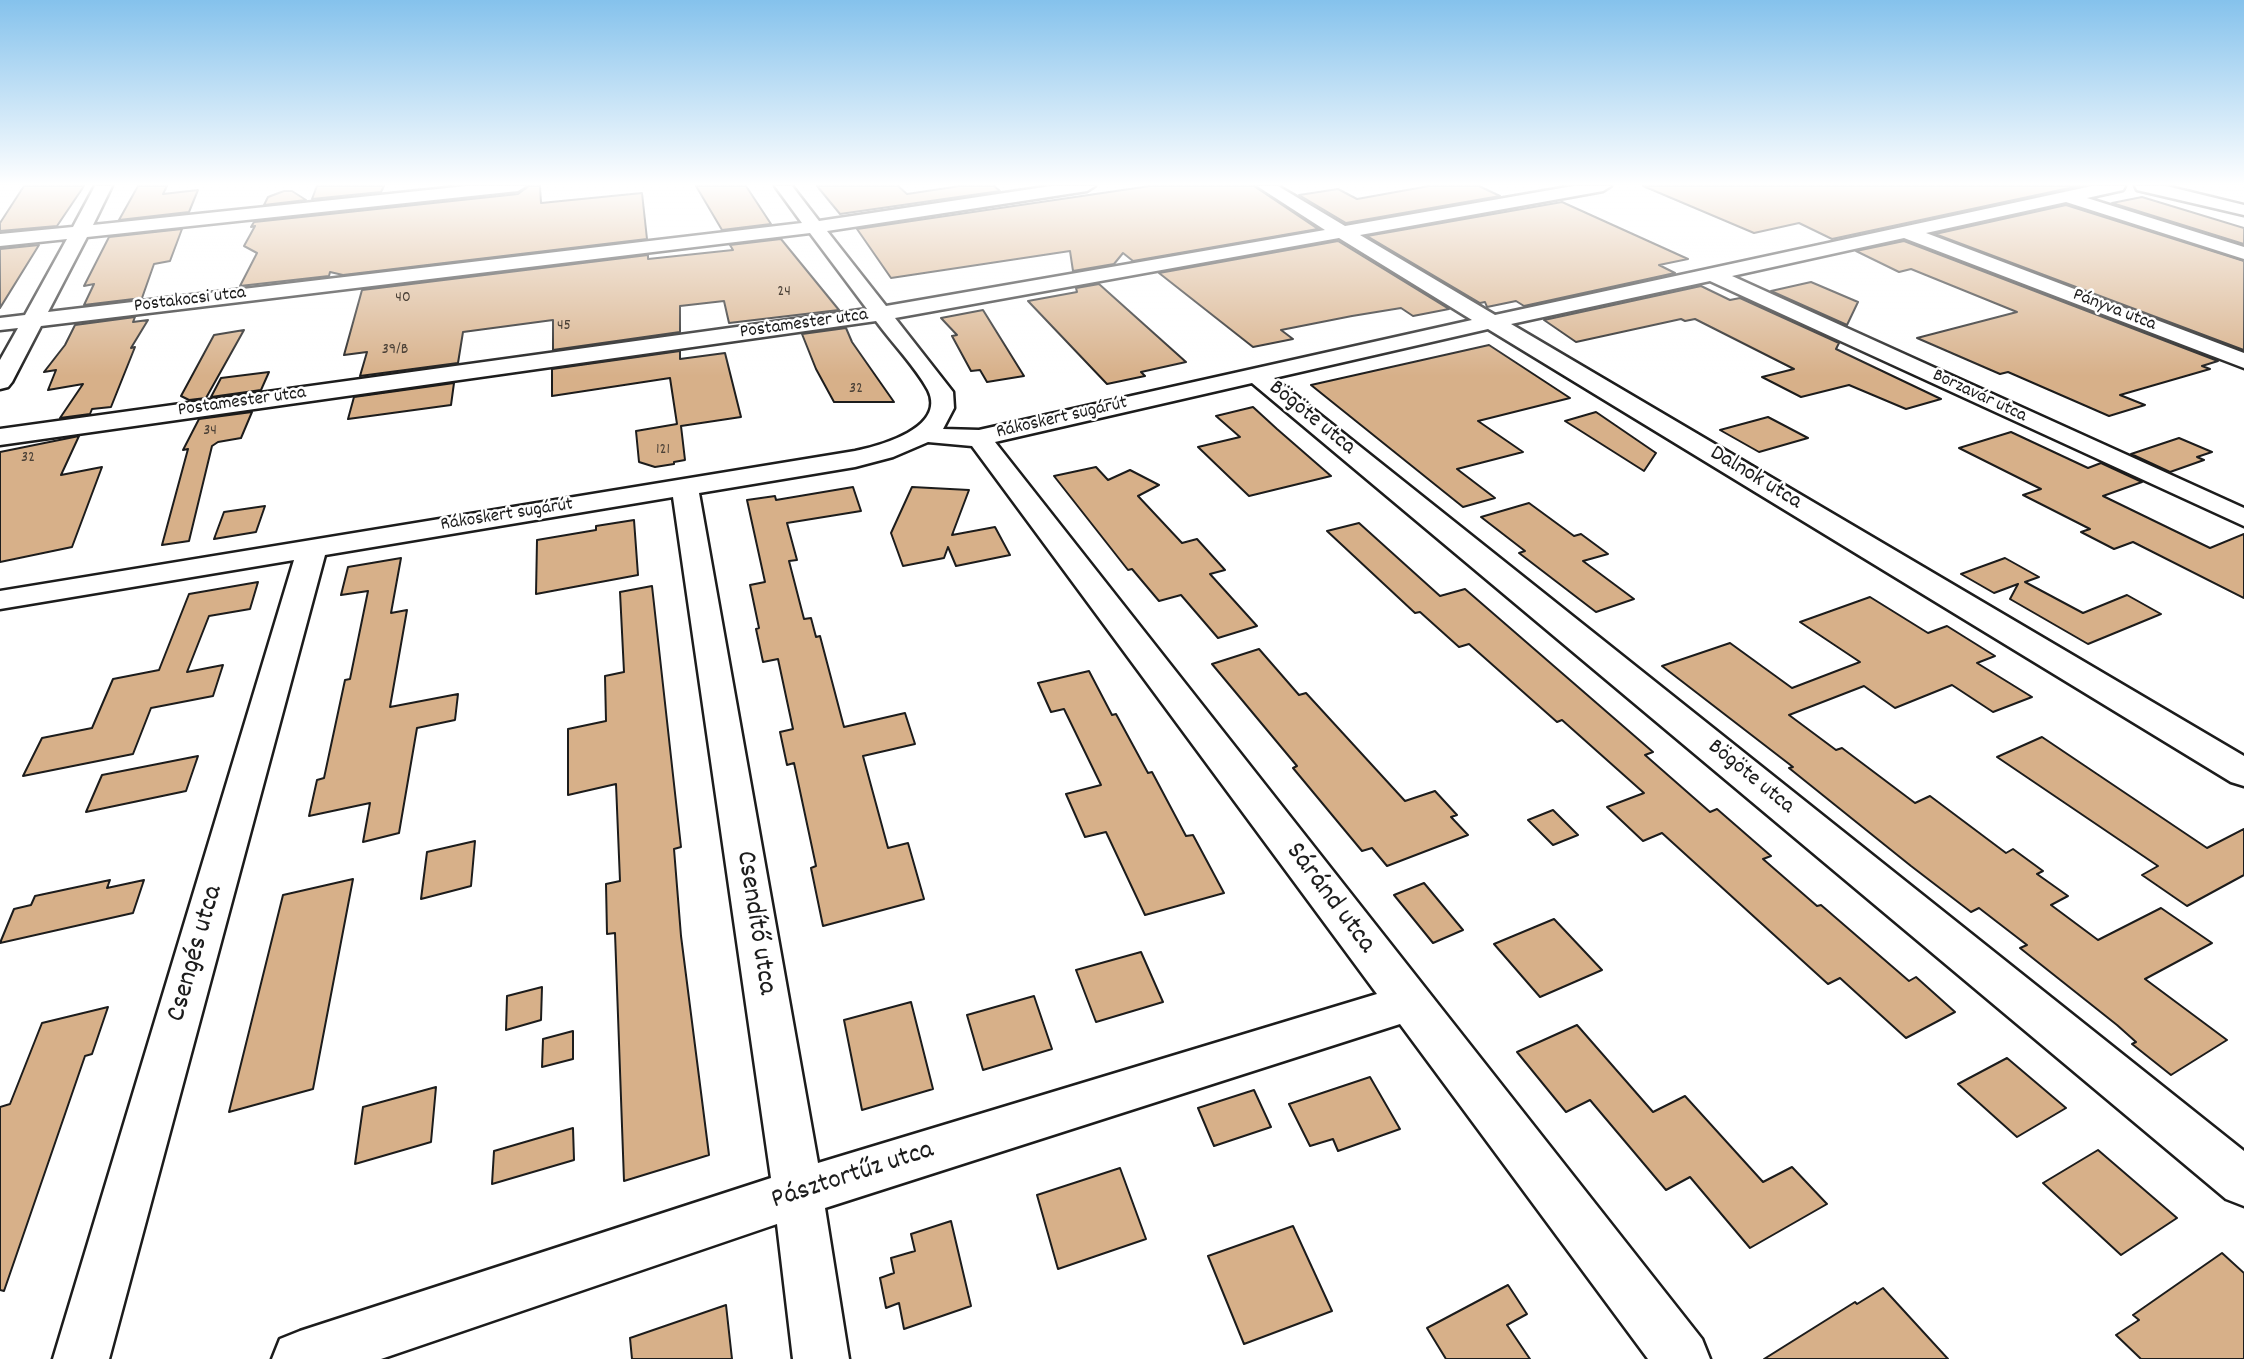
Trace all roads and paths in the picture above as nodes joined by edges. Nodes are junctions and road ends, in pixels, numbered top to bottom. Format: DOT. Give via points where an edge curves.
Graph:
graph roads {
  1 [pos="71,249"];
  2 [pos="626,249"];
  3 [pos="832,249"];
  4 [pos="1251,249"];
  5 [pos="1372,249"];
  6 [pos="1828,249"];
  7 [pos="1952,249"];
  8 [pos="1714,275"];
  9 [pos="880,314"];
  10 [pos="33,320"];
  11 [pos="1491,322"];
  12 [pos="0,324"];
  13 [pos="2244,361"];
  14 [pos="1255,374"];
  15 [pos="0,382"];
  16 [pos="924,433"];
  17 [pos="0,437"];
  18 [pos="979,438"];
  19 [pos="685,487"];
  20 [pos="2244,518"];
  21 [pos="312,549"];
  22 [pos="0,600"];
  23 [pos="2244,773"];
  24 [pos="1408,1003"];
  25 [pos="2244,1182"];
  26 [pos="798,1194"];
  27 [pos="81,1359"];
  28 [pos="300,1359"];
  29 [pos="821,1359"];
  30 [pos="1682,1359"];
  1 -- 10 [label="street"];
  2 -- 10 [label="street, Postakocsi utca"];
  3 -- 9 [label="street"];
  4 -- 9 [label="street, Postamester utca"];
  5 -- 11 [label="street, Dalnok utca"];
  6 -- 8 [label="street, Rákoskert sugárút"];
  7 -- 13 [label="street, Pányva utca"];
  8 -- 11 [label="street, Rákoskert sugárút"];
  8 -- 20 [label="street, Borzavár utca"];
  9 -- 16 [label="street" via="941,392 942,412"];
  9 -- 17 [label="street, Postamester utca"];
  10 -- 12 [label="street, Postakocsi utca"];
  10 -- 15 [label="street"];
  11 -- 14 [label="street, Rákoskert sugárút"];
  11 -- 23 [label="street, Dalnok utca"];
  14 -- 18 [label="street, Rákoskert sugárút"];
  14 -- 25 [label="street, Bögöte utca"];
  16 -- 18 [label="street, Rákoskert sugárút"];
  16 -- 19 [label="street, Rákoskert sugárút" via="875,455"];
  18 -- 24 [label="street, Sáránd utca"];
  19 -- 21 [label="street, Rákoskert sugárút"];
  19 -- 26 [label="street, Csendítő utca"];
  21 -- 22 [label="street, Rákoskert sugárút"];
  21 -- 27 [label="street, Csengés utca"];
  24 -- 26 [label="street, Pásztortűz utca"];
  24 -- 30 [label="street, Sáránd utca"];
  26 -- 28 [label="street, Pásztortűz utca"];
  26 -- 29 [label="street, Csendítő utca"];
}
